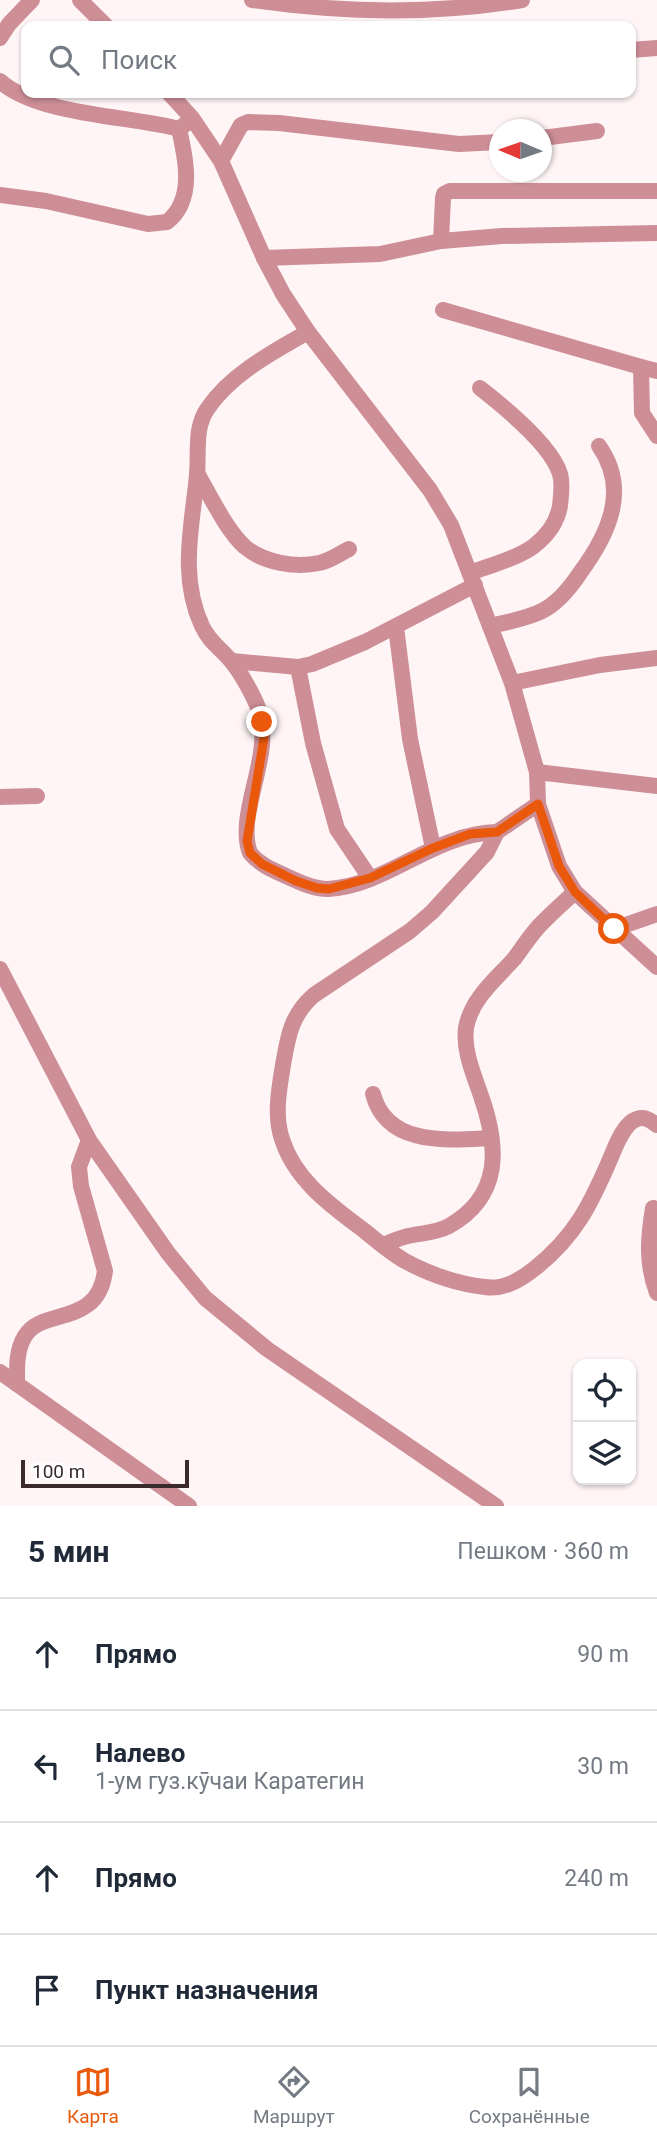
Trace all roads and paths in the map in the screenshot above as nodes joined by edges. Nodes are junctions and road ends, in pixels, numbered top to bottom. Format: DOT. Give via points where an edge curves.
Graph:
graph roads {
  1 [pos="32,0"];
  2 [pos="80,0"];
  3 [pos="252,0"];
  4 [pos="522,0"];
  5 [pos="101,21"];
  6 [pos="0,38"];
  7 [pos="657,48"];
  8 [pos="636,50"];
  9 [pos="0,82"];
  10 [pos="21,93"];
  11 [pos="33,98"];
  12 [pos="174,98"];
  13 [pos="192,118"];
  14 [pos="179,129"];
  15 [pos="597,131"];
  16 [pos="552,137"];
  17 [pos="489,142"];
  18 [pos="221,161"];
  19 [pos="657,191"];
  20 [pos="0,195"];
  21 [pos="657,233"];
  22 [pos="441,241"];
  23 [pos="264,258"];
  24 [pos="443,310"];
  25 [pos="308,332"];
  26 [pos="649,369"];
  27 [pos="480,388"];
  28 [pos="657,436"];
  29 [pos="599,446"];
  30 [pos="197,473"];
  31 [pos="349,549"];
  32 [pos="472,579"];
  33 [pos="490,626"];
  34 [pos="396,627"];
  35 [pos="657,658"];
  36 [pos="232,661"];
  37 [pos="298,667"];
  38 [pos="512,683"];
  39 [pos="537,772"];
  40 [pos="657,786"];
  41 [pos="37,796"];
  42 [pos="0,797"];
  43 [pos="538,804"];
  44 [pos="497,832"];
  45 [pos="433,848"];
  46 [pos="370,878"];
  47 [pos="575,892"];
  48 [pos="657,914"];
  49 [pos="614,929"];
  50 [pos="657,968"];
  51 [pos="0,969"];
  52 [pos="373,1094"];
  53 [pos="657,1125"];
  54 [pos="491,1138"];
  55 [pos="89,1140"];
  56 [pos="656,1209"];
  57 [pos="383,1245"];
  58 [pos="657,1293"];
  59 [pos="0,1371"];
  60 [pos="17,1384"];
  61 [pos="189,1506"];
  62 [pos="496,1506"];
  1 -- 6 [label="street"];
  2 -- 5 [label="street"];
  3 -- 4 [label="street" via="360,12 439,10"];
  7 -- 8 [label="street"];
  9 -- 10 [label="street"];
  11 -- 14 [label="street"];
  12 -- 13 [label="street"];
  13 -- 14 [label="street"];
  13 -- 18 [label="street"];
  14 -- 20 [label="street" via="185,195 167,222 148,224"];
  15 -- 16 [label="street"];
  17 -- 18 [label="street" via="458,144 248,122 241,125"];
  18 -- 23 [label="street"];
  19 -- 22 [label="street" via="450,191 443,198"];
  21 -- 22 [label="street"];
  22 -- 23 [label="street" via="380,254"];
  23 -- 25 [label="street"];
  24 -- 26 [label="street"];
  25 -- 30 [label="street" via="234,378 206,410 200,427"];
  25 -- 32 [label="street" via="430,490 452,525"];
  26 -- 28 [label="street" via="642,413"];
  27 -- 32 [label="street" via="537,440 560,471 562,483 551,530 521,554"];
  29 -- 33 [label="street" via="614,481 610,519 596,551 572,584 543,610"];
  30 -- 31 [label="street" via="236,536 258,555 306,565"];
  30 -- 36 [label="street" via="187,563 194,610 207,637"];
  32 -- 33 [label="street"];
  32 -- 34 [label="street"];
  33 -- 38 [label="street"];
  34 -- 37 [label="street"];
  34 -- 45 [label="street" via="410,738"];
  35 -- 38 [label="street"];
  36 -- 37 [label="street"];
  36 -- 46 [label="street" via="260,710 262,722 262,748 247,831 250,853 271,870 317,888"];
  37 -- 46 [label="street" via="337,829"];
  38 -- 39 [label="street"];
  39 -- 40 [label="street"];
  39 -- 43 [label="street"];
  41 -- 42 [label="street"];
  43 -- 44 [label="street"];
  43 -- 47 [label="street" via="559,866"];
  44 -- 45 [label="street" via="470,834"];
  44 -- 57 [label="street" via="487,852 432,912 314,995 295,1015 290,1032 278,1108 287,1153 318,1194"];
  45 -- 46 [label="street"];
  47 -- 49 [label="street"];
  47 -- 54 [label="street" via="542,922 484,991 469,1017 467,1054"];
  48 -- 49 [label="street"];
  49 -- 50 [label="street"];
  51 -- 55 [label="street"];
  52 -- 54 [label="street" via="388,1121 406,1131 428,1139"];
  53 -- 57 [label="street" via="636,1119 622,1134 584,1216 550,1257 507,1286 468,1285 436,1275"];
  54 -- 57 [label="street" via="492,1178 476,1205 446,1228"];
  55 -- 60 [label="street" via="79,1167 104,1271 103,1284 88,1304 26,1333"];
  55 -- 62 [label="street" via="169,1253 215,1306 267,1349"];
  56 -- 58 [label="street" via="648,1250"];
  59 -- 60 [label="street"];
  60 -- 61 [label="street"];
}
